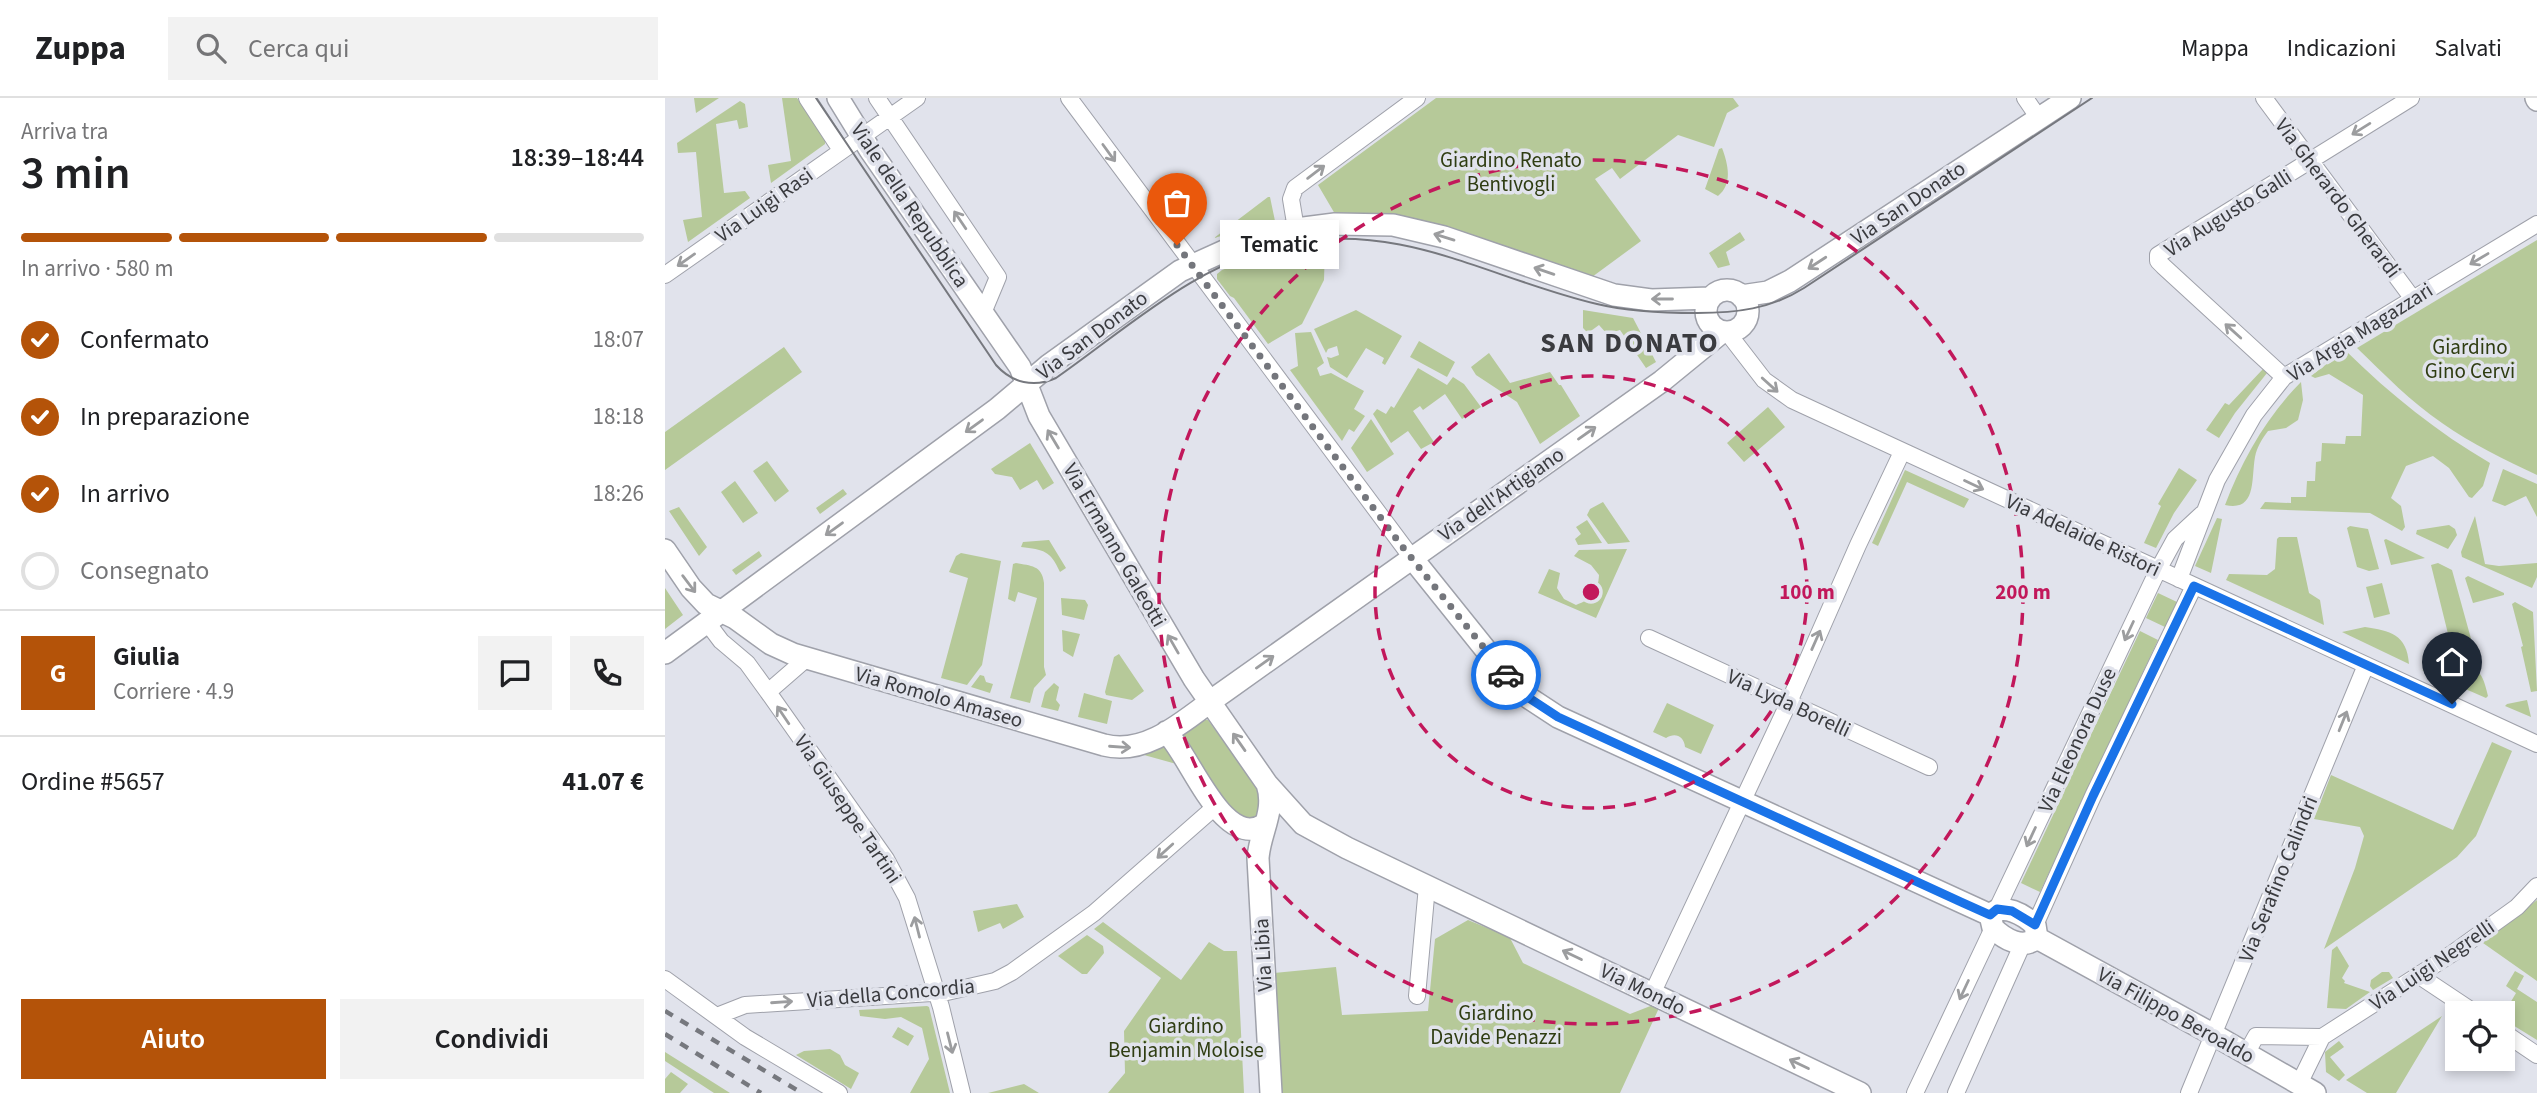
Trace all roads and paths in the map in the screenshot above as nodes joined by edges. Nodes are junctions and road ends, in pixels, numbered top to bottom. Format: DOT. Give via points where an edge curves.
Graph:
graph roads {
  1 [pos="807,98"];
  2 [pos="838,98"];
  3 [pos="877,98"];
  4 [pos="917,98"];
  5 [pos="1069,98"];
  6 [pos="1416,98"];
  7 [pos="2025,98"];
  8 [pos="2070,98"];
  9 [pos="2264,98"];
  10 [pos="2411,98"];
  11 [pos="890,117"];
  12 [pos="2038,117"];
  13 [pos="862,136"];
  14 [pos="841,150"];
  15 [pos="2311,161"];
  16 [pos="2537,224"];
  17 [pos="1296,229"];
  18 [pos="1191,264"];
  19 [pos="665,275"];
  20 [pos="1741,296"];
  21 [pos="1710,298"];
  22 [pos="2413,299"];
  23 [pos="983,313"];
  24 [pos="1724,332"];
  25 [pos="2284,377"];
  26 [pos="1028,383"];
  27 [pos="1902,452"];
  28 [pos="2203,514"];
  29 [pos="665,550"];
  30 [pos="1412,558"];
  31 [pos="2158,570"];
  32 [pos="2187,582"];
  33 [pos="713,616"];
  34 [pos="1649,638"];
  35 [pos="665,653"];
  36 [pos="806,659"];
  37 [pos="2366,665"];
  38 [pos="768,692"];
  39 [pos="1209,702"];
  40 [pos="1789,702"];
  41 [pos="1165,732"];
  42 [pos="2537,744"];
  43 [pos="1929,767"];
  44 [pos="1267,784"];
  45 [pos="1743,801"];
  46 [pos="1216,806"];
  47 [pos="1265,824"];
  48 [pos="1238,828"];
  49 [pos="1258,869"];
  50 [pos="1426,886"];
  51 [pos="2537,886"];
  52 [pos="1993,917"];
  53 [pos="2032,936"];
  54 [pos="2418,975"];
  55 [pos="665,979"];
  56 [pos="936,993"];
  57 [pos="1652,994"];
  58 [pos="1417,996"];
  59 [pos="2457,1001"];
  60 [pos="717,1017"];
  61 [pos="2214,1035"];
  62 [pos="2322,1037"];
  63 [pos="2515,1040"];
  64 [pos="2246,1054"];
  65 [pos="2537,1055"];
  66 [pos="2307,1088"];
  67 [pos="839,1093"];
  68 [pos="962,1093"];
  69 [pos="1271,1093"];
  70 [pos="1860,1093"];
  71 [pos="1915,1093"];
  72 [pos="1956,1093"];
  73 [pos="2189,1093"];
  1 -- 14 [label="street, Viale della Repubblica"];
  2 -- 13 [label="main road, Viale della Repubblica"];
  3 -- 11 [label="street, Viale della Repubblica"];
  4 -- 11 [label="street, Via Luigi Rasi"];
  5 -- 18 [label="street, one-way"];
  17 -- 6 [label="street, one-way" via="1291,199 1295,188"];
  7 -- 12 [label="street"];
  8 -- 12 [label="main road, Via San Donato"];
  9 -- 15 [label="street, Via Gherardo Gherardi"];
  10 -- 15 [label="street, Via Augusto Galli, one-way"];
  11 -- 13 [label="street, Via Luigi Rasi"];
  23 -- 11 [label="street, Viale della Repubblica, one-way" via="998,276"];
  12 -- 20 [label="main road, Via San Donato, one-way" via="1777,289"];
  13 -- 14 [label="street, Via Luigi Rasi"];
  13 -- 23 [label="main road, Viale della Repubblica"];
  14 -- 19 [label="street, Via Luigi Rasi, one-way"];
  15 -- 22 [label="street, Via Gherardo Gherardi"];
  25 -- 15 [label="street, Via Augusto Galli, one-way" via="2163,266 2158,255"];
  16 -- 22 [label="street, Via Argia Magazzari, one-way"];
  17 -- 18 [label="main road, Via San Donato"];
  21 -- 17 [label="main road, Via San Donato, one-way" via="1651,300 1614,295 1444,237 1394,225 1357,223"];
  18 -- 26 [label="main road, Via San Donato"];
  18 -- 30 [label="street"];
  20 -- 21 [label="main road" via="1723,290"];
  20 -- 24 [label="main road" via="1747,317 1740,328"];
  21 -- 24 [label="main road" via="1706,316 1712,327"];
  22 -- 25 [label="street, Via Argia Magazzari"];
  23 -- 26 [label="main road, Viale della Repubblica"];
  24 -- 27 [label="street, Via Adelaide Ristori, one-way" via="1776,390"];
  30 -- 24 [label="main road, Via dell'Artigiano, one-way"];
  25 -- 28 [label="street, Via Argia Magazzari" via="2236,445"];
  26 -- 33 [label="main road, Via San Donato, one-way"];
  39 -- 26 [label="main road, Via Ermanno Galeotti, one-way" via="1039,416"];
  27 -- 31 [label="street, Via Adelaide Ristori, one-way"];
  40 -- 27 [label="street, one-way"];
  28 -- 31 [label="street, Via Argia Magazzari" via="2175,539"];
  28 -- 32 [label="street, Via Argia Magazzari"];
  29 -- 33 [label="main road, Via Romolo Amaseo, one-way"];
  39 -- 30 [label="main road, Via dell'Artigiano, one-way"];
  30 -- 45 [label="main road" via="1529,698 1558,717"];
  31 -- 32 [label="street, Via Adelaide Ristori"];
  31 -- 52 [label="street, Via Eleonora Duse, one-way"];
  32 -- 37 [label="street, Via Adelaide Ristori"];
  32 -- 53 [label="street, Via Eleonora Duse"];
  33 -- 35 [label="main road, Via San Donato"];
  33 -- 36 [label="main road, Via Romolo Amaseo" via="735,618 771,644"];
  33 -- 38 [label="street, Via Giuseppe Tartini" via="718,639 743,659"];
  34 -- 40 [label="street, Via Lyda Borelli"];
  36 -- 38 [label="street"];
  36 -- 41 [label="main road, Via Romolo Amaseo, one-way" via="1112,747 1131,748"];
  37 -- 42 [label="street, Via Adelaide Ristori"];
  61 -- 37 [label="street, Via Serafino Calindri, one-way"];
  56 -- 38 [label="street, Via Giuseppe Tartini, one-way" via="897,877"];
  39 -- 41 [label="main road, Via Romolo Amaseo"];
  44 -- 39 [label="main road, Via Ermanno Galeotti, one-way"];
  40 -- 43 [label="street, Via Lyda Borelli"];
  40 -- 45 [label="street"];
  41 -- 46 [label="main road, Via Libia"];
  44 -- 47 [label="main road, Via Libia" via="1271,804"];
  44 -- 50 [label="main road, Via Mondo" via="1311,829"];
  45 -- 52 [label="main road"];
  45 -- 57 [label="street"];
  46 -- 48 [label="main road, Via Libia"];
  46 -- 56 [label="street, Via della Concordia, one-way" via="1094,914 1013,972 981,986"];
  47 -- 48 [label="main road" via="1253,830"];
  47 -- 49 [label="main road, Via Libia"];
  48 -- 49 [label="main road, Via Libia" via="1252,839"];
  49 -- 69 [label="main road, Via Libia"];
  57 -- 50 [label="main road, Via Mondo, one-way"];
  50 -- 58 [label="street"];
  51 -- 54 [label="street, Via Luigi Negrelli" via="2517,907"];
  52 -- 53 [label="main road, Via Filippo Beroaldo" via="2012,911"];
  52 -- 71 [label="street, Via Eleonora Duse, one-way"];
  53 -- 61 [label="main road, Via Filippo Beroaldo"];
  53 -- 72 [label="street, Via Eleonora Duse"];
  54 -- 59 [label="street"];
  54 -- 62 [label="street, Via Luigi Negrelli"];
  55 -- 60 [label="street"];
  60 -- 56 [label="street, Via della Concordia, one-way" via="750,1004"];
  56 -- 68 [label="street, Via Giuseppe Tartini, one-way"];
  70 -- 57 [label="main road, Via Mondo, one-way"];
  60 -- 67 [label="street"];
  61 -- 64 [label="main road, Via Filippo Beroaldo"];
  61 -- 73 [label="street, Via Serafino Calindri"];
  62 -- 64 [label="street" via="2256,1036"];
  62 -- 66 [label="street"];
  63 -- 65 [label="street"];
  64 -- 66 [label="main road, Via Filippo Beroaldo"];
}
